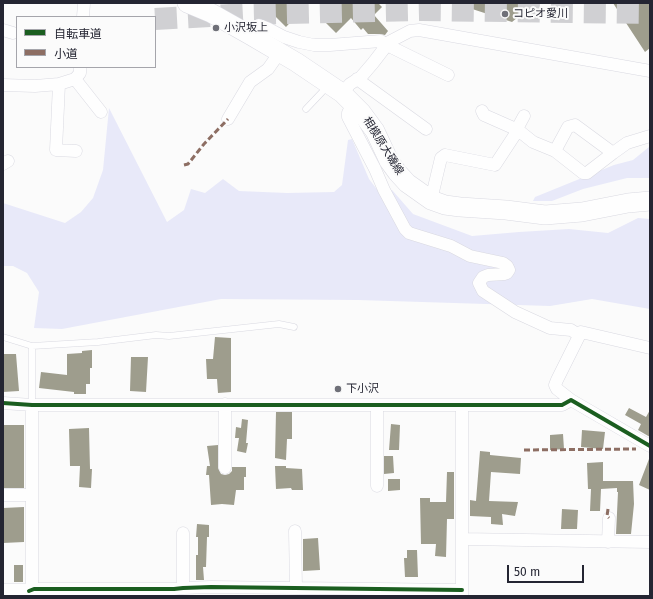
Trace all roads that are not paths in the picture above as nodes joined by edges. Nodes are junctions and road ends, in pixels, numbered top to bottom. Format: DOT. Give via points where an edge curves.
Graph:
graph roads {
  1 [pos="84,3"];
  2 [pos="193,4"];
  3 [pos="83,16"];
  4 [pos="250,35"];
  5 [pos="385,45"];
  6 [pos="280,52"];
  7 [pos="80,68"];
  8 [pos="650,71"];
  9 [pos="448,74"];
  10 [pos="75,79"];
  11 [pos="357,79"];
  12 [pos="59,84"];
  13 [pos="3,85"];
  14 [pos="341,94"];
  15 [pos="306,109"];
  16 [pos="482,111"];
  17 [pos="101,112"];
  18 [pos="524,116"];
  19 [pos="228,119"];
  20 [pos="426,129"];
  21 [pos="518,130"];
  22 [pos="650,136"];
  23 [pos="555,151"];
  24 [pos="76,152"];
  25 [pos="613,152"];
  26 [pos="431,200"];
  27 [pos="650,201"];
  28 [pos="294,326"];
  29 [pos="579,335"];
  30 [pos="3,337"];
  31 [pos="32,346"];
  32 [pos="650,348"];
  33 [pos="571,400"];
  34 [pos="3,404"];
  35 [pos="224,404"];
  36 [pos="32,405"];
  37 [pos="377,405"];
  38 [pos="462,405"];
  39 [pos="643,445"];
  40 [pos="228,462"];
  41 [pos="377,486"];
  42 [pos="3,495"];
  43 [pos="32,495"];
  44 [pos="609,518"];
  45 [pos="295,531"];
  46 [pos="183,533"];
  47 [pos="462,539"];
  48 [pos="608,542"];
  49 [pos="650,542"];
  50 [pos="183,588"];
  51 [pos="296,588"];
  52 [pos="3,591"];
  53 [pos="211,592"];
  54 [pos="267,592"];
  55 [pos="29,593"];
  56 [pos="462,593"];
  1 -- 3 [label="street"];
  2 -- 4 [label="main road, 相模原大磯線"];
  4 -- 5 [label="street" via="259,25 284,37 314,45 381,41"];
  4 -- 6 [label="main road, 相模原大磯線"];
  5 -- 8 [label="street" via="410,31 419,30"];
  5 -- 9 [label="street"];
  5 -- 11 [label="street" via="373,63"];
  6 -- 14 [label="main road, 相模原大磯線"];
  6 -- 19 [label="street" via="268,69 250,82"];
  7 -- 10 [label="street" via="80,73"];
  10 -- 12 [label="street"];
  10 -- 17 [label="street"];
  11 -- 14 [label="street"];
  11 -- 20 [label="street" via="414,115"];
  12 -- 13 [label="street"];
  12 -- 24 [label="street" via="51,150"];
  14 -- 15 [label="lane" via="325,89"];
  14 -- 26 [label="main road, 相模原大磯線" via="361,112 375,131 396,172"];
  14 -- 29 [label="street" via="348,117 405,229 409,233 451,246 470,256 503,263 509,270 507,273 484,277 479,283 483,291 515,312 550,328 571,330"];
  16 -- 21 [label="street" via="484,115"];
  18 -- 21 [label="street"];
  21 -- 23 [label="street" via="533,142"];
  21 -- 26 [label="street" via="495,165 476,165 445,155 441,158"];
  22 -- 25 [label="street" via="627,142"];
  23 -- 25 [label="street" via="583,173 587,173"];
  23 -- 25 [label="street" via="568,128 575,125"];
  26 -- 27 [label="main road, 相模原大磯線" via="460,207 545,214 582,212"];
  28 -- 31 [label="lane" via="279,324 169,336"];
  29 -- 32 [label="street" via="581,332"];
  29 -- 33 [label="street" via="555,385"];
  30 -- 31 [label="lane"];
  31 -- 36 [label="lane"];
  33 -- 38 [label="street" via="562,405"];
  33 -- 39 [label="street"];
  34 -- 36 [label="street"];
  35 -- 36 [label="street"];
  35 -- 37 [label="street"];
  35 -- 40 [label="street"];
  36 -- 43 [label="street"];
  37 -- 38 [label="street"];
  37 -- 41 [label="street" via="381,449"];
  38 -- 47 [label="street"];
  42 -- 43 [label="street"];
  43 -- 55 [label="street" via="32,587"];
  44 -- 48 [label="street"];
  45 -- 51 [label="street"];
  46 -- 50 [label="street"];
  47 -- 48 [label="street" via="555,545"];
  47 -- 56 [label="street"];
  48 -- 49 [label="street"];
  50 -- 53 [label="street"];
  50 -- 55 [label="street" via="34,589"];
  51 -- 54 [label="street"];
  51 -- 56 [label="street"];
  52 -- 55 [label="street"];
  53 -- 54 [label="street"];
}
